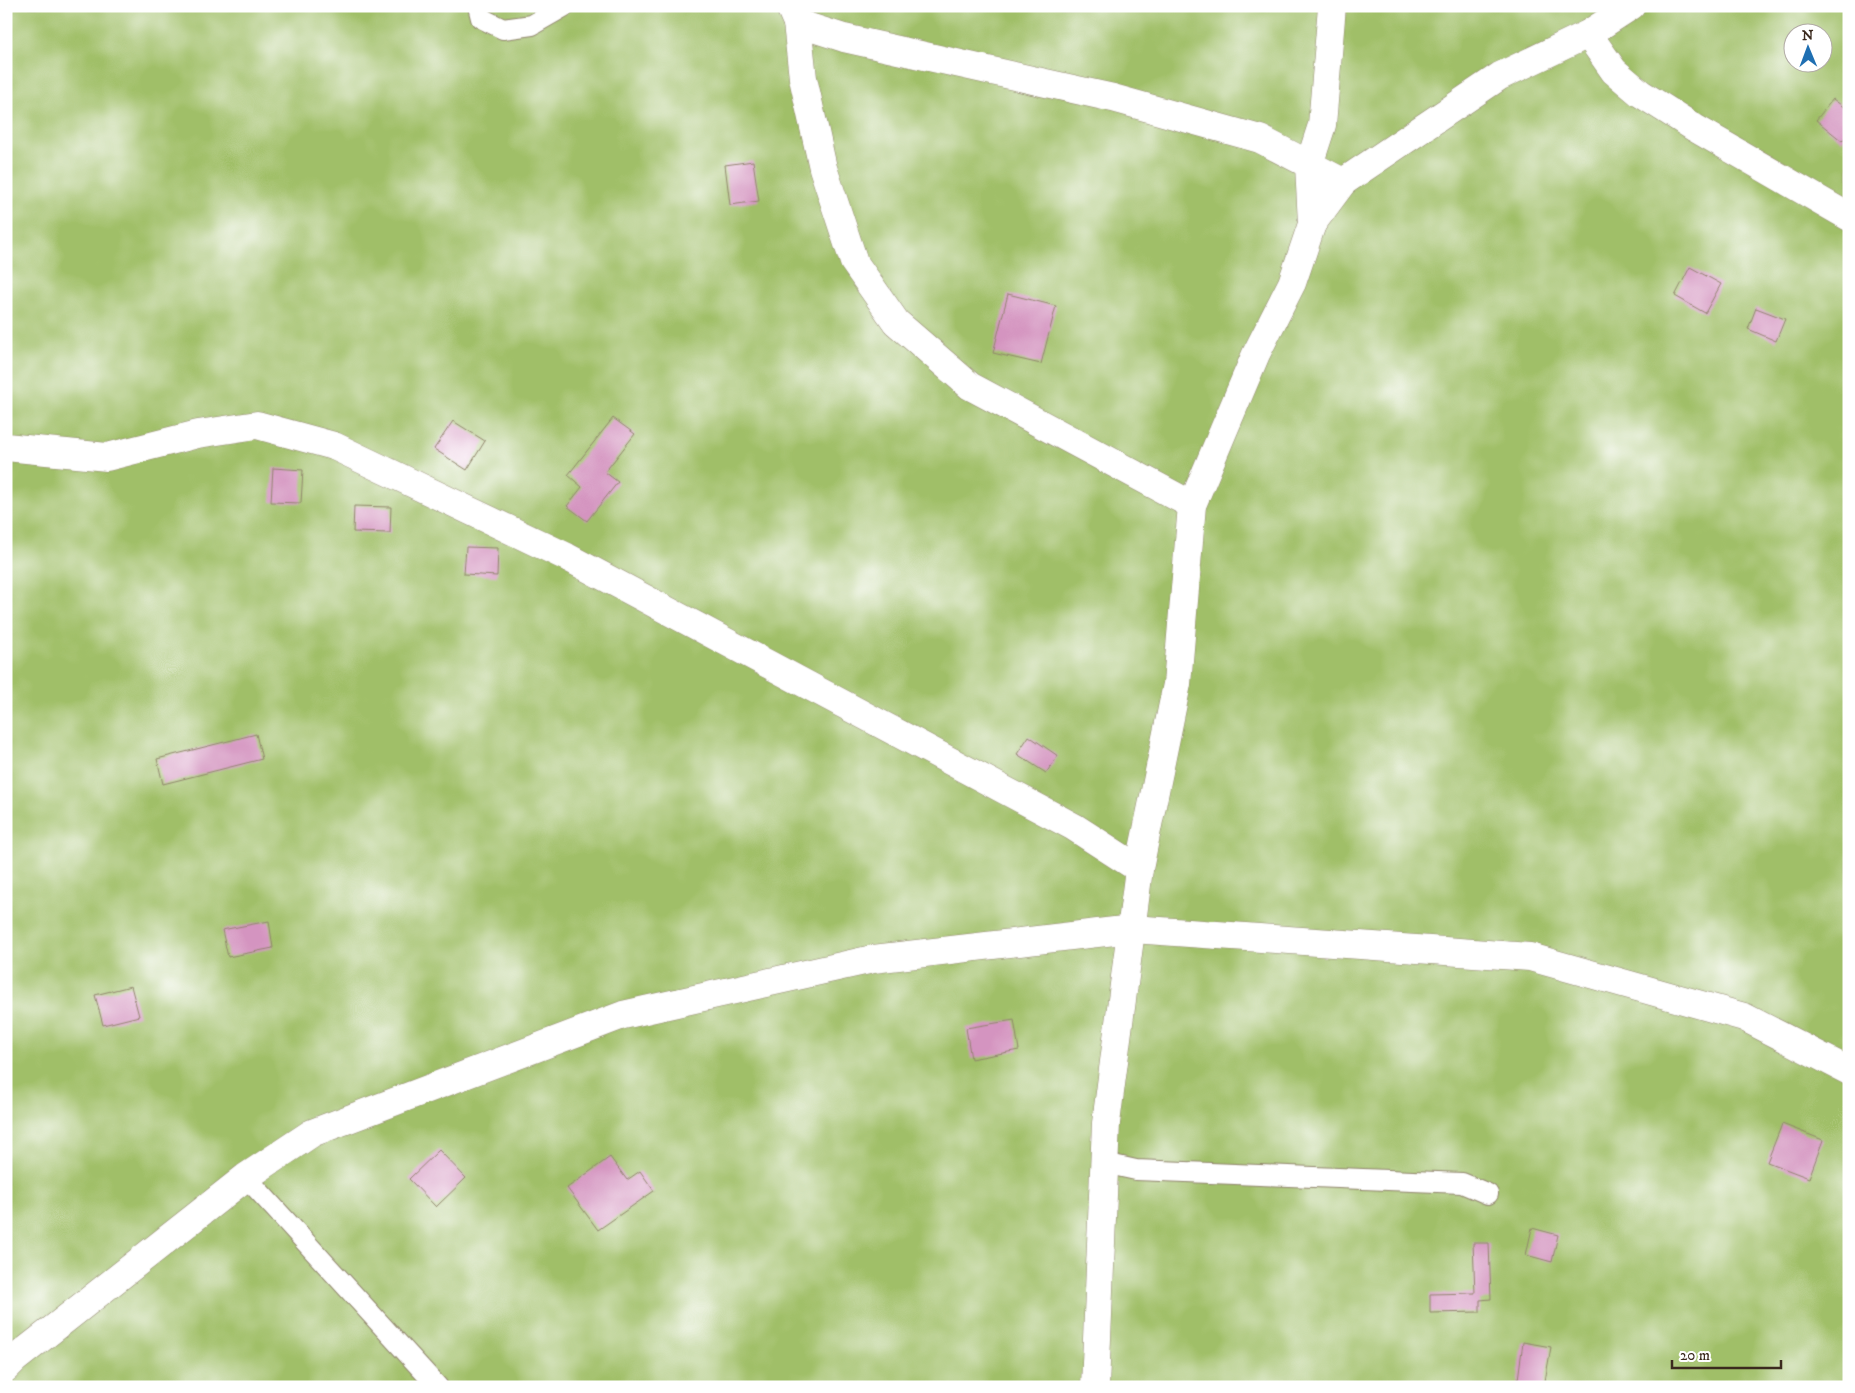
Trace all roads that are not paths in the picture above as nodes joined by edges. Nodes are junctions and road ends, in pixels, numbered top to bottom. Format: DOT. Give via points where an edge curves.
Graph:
graph roads {
  1 [pos="478,6"];
  2 [pos="565,6"];
  3 [pos="1332,6"];
  4 [pos="1631,6"];
  5 [pos="793,15"];
  6 [pos="1588,34"];
  7 [pos="1309,165"];
  8 [pos="1343,182"];
  9 [pos="1849,217"];
  10 [pos="1312,224"];
  11 [pos="6,447"];
  12 [pos="1192,506"];
  13 [pos="1139,868"];
  14 [pos="1132,929"];
  15 [pos="1849,1071"];
  16 [pos="1104,1163"];
  17 [pos="246,1177"];
  18 [pos="1488,1194"];
  19 [pos="6,1368"];
  20 [pos="438,1387"];
  21 [pos="1096,1387"];
  1 -- 2 [label="lane" via="481,18 503,29 532,24"];
  3 -- 7 [label="street" via="1322,125"];
  4 -- 6 [label="street"];
  5 -- 7 [label="street" via="844,38 1113,98 1260,138"];
  5 -- 12 [label="street" via="823,168 854,262 896,322 970,386"];
  6 -- 8 [label="street" via="1500,76"];
  6 -- 9 [label="street" via="1614,71 1640,93"];
  7 -- 8 [label="street"];
  7 -- 10 [label="street"];
  8 -- 10 [label="street"];
  10 -- 12 [label="street" via="1292,283 1256,354"];
  11 -- 13 [label="street" via="108,457 198,434 257,425 334,446 567,557 1074,827"];
  12 -- 13 [label="street" via="1177,684"];
  13 -- 14 [label="street"];
  14 -- 15 [label="street" via="1530,957 1744,1017"];
  14 -- 16 [label="street" via="1106,1123"];
  14 -- 17 [label="street" via="873,959 623,1014 312,1133"];
  16 -- 18 [label="lane" via="1136,1170 1462,1183"];
  16 -- 21 [label="street"];
  17 -- 19 [label="street"];
  17 -- 20 [label="lane"];
}
